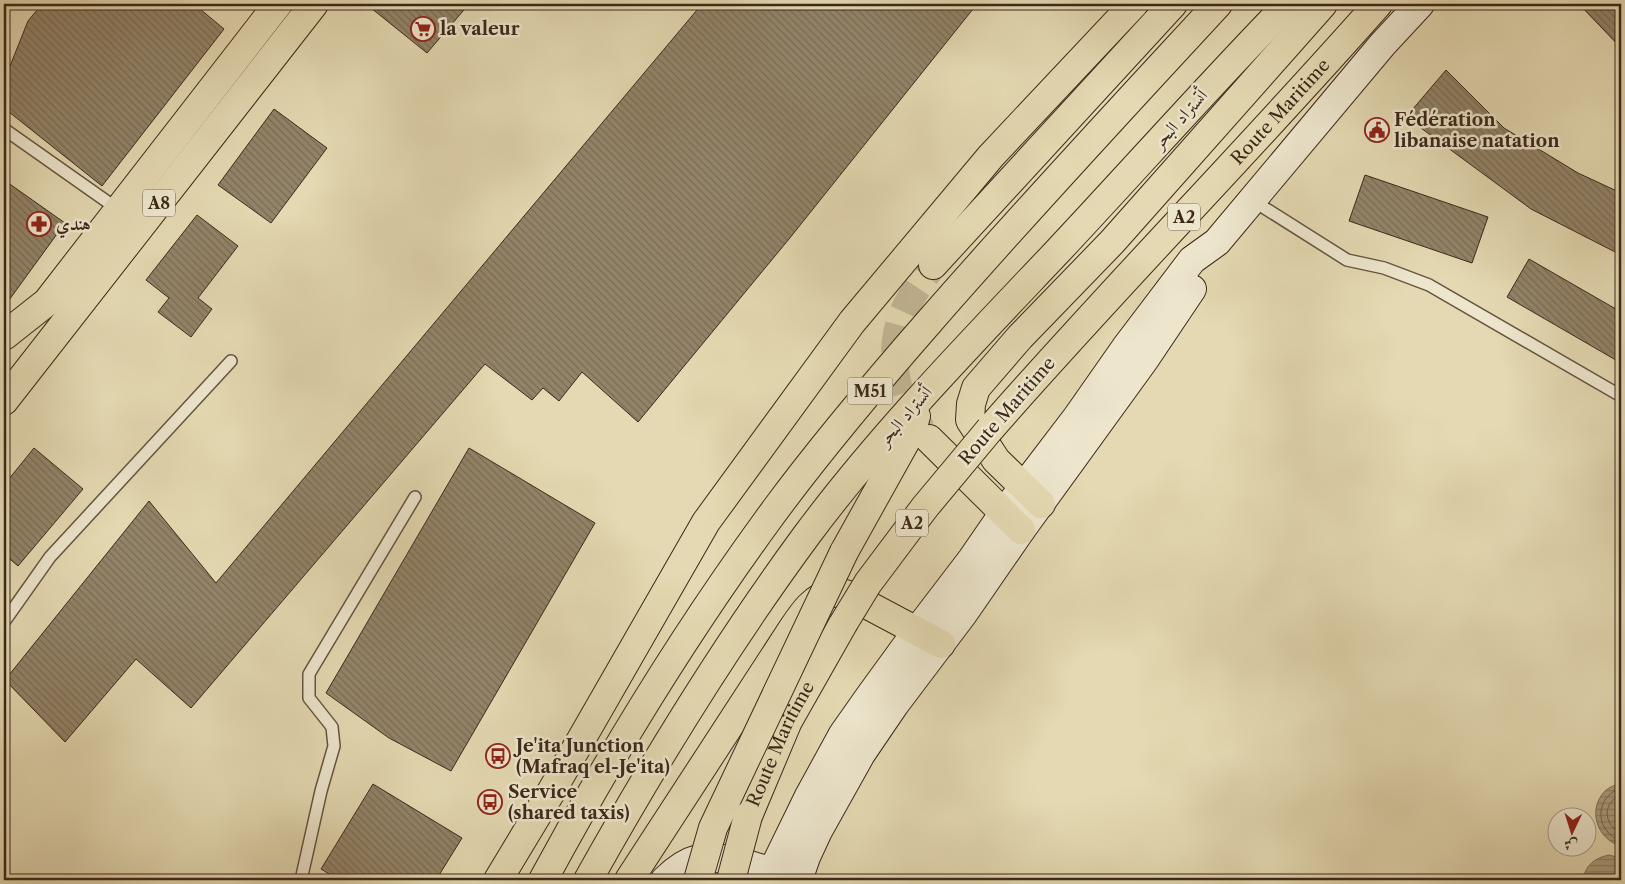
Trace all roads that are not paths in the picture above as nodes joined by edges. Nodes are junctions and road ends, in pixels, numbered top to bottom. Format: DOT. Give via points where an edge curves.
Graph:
graph roads {
  1 [pos="278,4"];
  2 [pos="314,4"];
  3 [pos="1134,4"];
  4 [pos="1173,4"];
  5 [pos="1218,4"];
  6 [pos="1288,4"];
  7 [pos="1323,4"];
  8 [pos="1378,4"];
  9 [pos="1420,4"];
  10 [pos="4,129"];
  11 [pos="1252,200"];
  12 [pos="119,210"];
  13 [pos="933,265"];
  14 [pos="80,304"];
  15 [pos="4,336"];
  16 [pos="231,361"];
  17 [pos="4,382"];
  18 [pos="923,395"];
  19 [pos="1621,396"];
  20 [pos="4,401"];
  21 [pos="929,439"];
  22 [pos="1033,496"];
  23 [pos="415,497"];
  24 [pos="1012,522"];
  25 [pos="4,622"];
  26 [pos="917,631"];
  27 [pos="941,644"];
  28 [pos="575,821"];
  29 [pos="784,878"];
  30 [pos="300,880"];
  31 [pos="498,880"];
  32 [pos="524,880"];
  33 [pos="543,880"];
  34 [pos="588,880"];
  35 [pos="629,880"];
  36 [pos="665,880"];
  37 [pos="698,880"];
  38 [pos="731,880"];
  1 -- 12 [label="highway, A8"];
  2 -- 14 [label="highway, A8"];
  3 -- 31 [label="highway" via="992,156 852,322 706,522"];
  4 -- 13 [label="highway"];
  5 -- 28 [label="highway, M51" via="988,254 823,449 700,616"];
  6 -- 18 [label="highway, أتستراد البحر / M51"];
  7 -- 22 [label="highway" via="1112,242 1020,337 976,388 970,404 970,420 996,460"];
  8 -- 38 [label="highway, Route Maritime / A2, bridge" via="1047,364 925,507 868,583 788,721 748,816"];
  9 -- 11 [label="street"];
  10 -- 12 [label="lane"];
  11 -- 19 [label="lane" via="1346,260 1384,268 1429,284"];
  11 -- 22 [label="street" via="1217,242 1206,267 1145,359"];
  12 -- 15 [label="highway, A8" via="47,302"];
  14 -- 17 [label="highway"];
  14 -- 20 [label="highway, A8"];
  16 -- 25 [label="lane" via="50,557"];
  18 -- 34 [label="highway, أتستراد البحر / M51" via="806,536 710,675"];
  18 -- 37 [label="highway, bridge" via="912,430 844,552 713,828"];
  21 -- 24 [label="highway"];
  22 -- 24 [label="street"];
  23 -- 30 [label="lane" via="309,674 309,698 332,727 334,746 320,791"];
  24 -- 26 [label="street" via="972,559"];
  24 -- 27 [label="street" via="963,614"];
  26 -- 27 [label="highway"];
  26 -- 29 [label="street" via="843,734 808,798"];
  26 -- 35 [label="highway" via="850,595 833,593 819,599 799,618"];
  27 -- 29 [label="street" via="862,754 806,857"];
  28 -- 32 [label="highway"];
  28 -- 33 [label="highway, M51"];
  29 -- 36 [label="street" via="729,860 702,858"];
}
